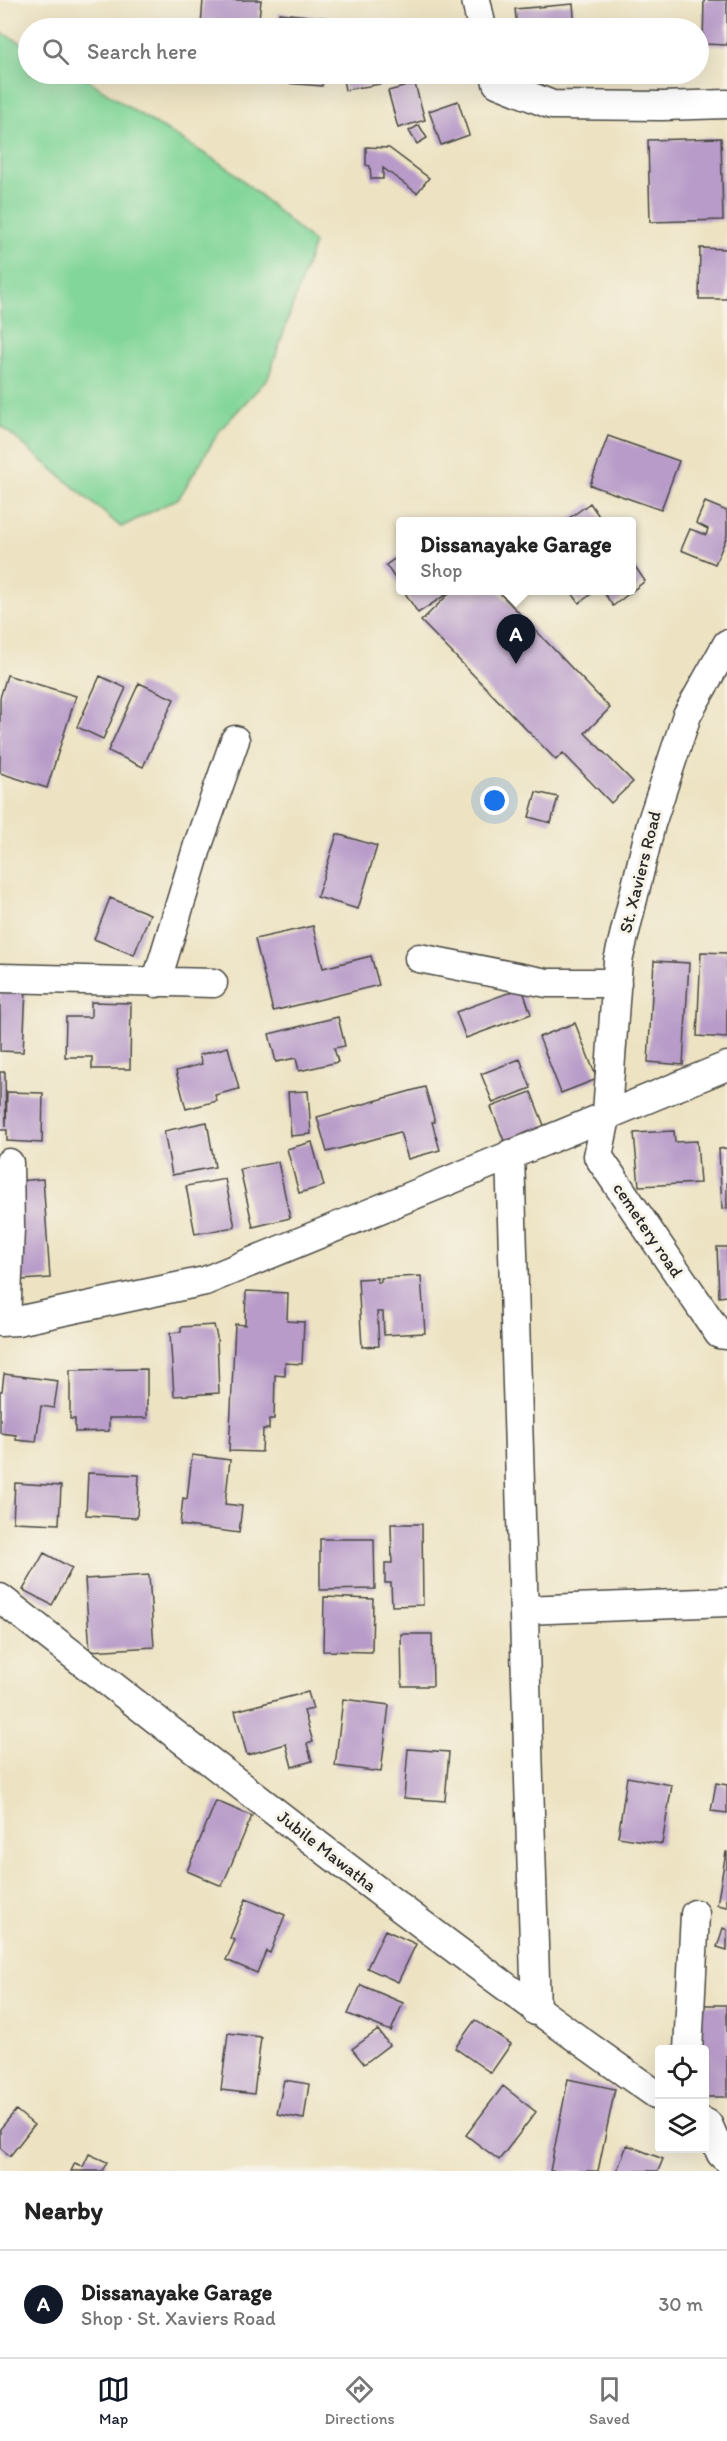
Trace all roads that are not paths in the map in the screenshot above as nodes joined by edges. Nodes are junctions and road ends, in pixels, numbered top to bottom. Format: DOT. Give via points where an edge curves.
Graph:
graph roads {
  1 [pos="476,0"];
  2 [pos="480,18"];
  3 [pos="500,84"];
  4 [pos="727,104"];
  5 [pos="727,644"];
  6 [pos="235,740"];
  7 [pos="419,958"];
  8 [pos="0,978"];
  9 [pos="156,983"];
  10 [pos="213,983"];
  11 [pos="617,983"];
  12 [pos="727,1066"];
  13 [pos="607,1113"];
  14 [pos="510,1154"];
  15 [pos="9,1163"];
  16 [pos="3,1321"];
  17 [pos="727,1335"];
  18 [pos="0,1598"];
  19 [pos="727,1602"];
  20 [pos="524,1610"];
  21 [pos="694,1914"];
  22 [pos="536,2011"];
  23 [pos="688,2045"];
  24 [pos="655,2094"];
  25 [pos="713,2122"];
  26 [pos="727,2159"];
  1 -- 2 [label="street"];
  3 -- 4 [label="street" via="552,105"];
  5 -- 11 [label="street, St. Xaviers Road" via="687,715 651,824 618,961"];
  6 -- 9 [label="street"];
  7 -- 11 [label="street" via="547,983"];
  8 -- 9 [label="street"];
  9 -- 10 [label="street"];
  11 -- 13 [label="street, St. Xaviers Road"];
  12 -- 13 [label="street"];
  13 -- 14 [label="street"];
  13 -- 17 [label="street, cemetery road" via="598,1156 719,1334"];
  14 -- 16 [label="street" via="205,1281"];
  14 -- 20 [label="street"];
  15 -- 16 [label="street" via="10,1228"];
  18 -- 22 [label="street, Jubile Mawatha"];
  19 -- 20 [label="street"];
  20 -- 22 [label="street"];
  21 -- 23 [label="street"];
  22 -- 24 [label="street, Jubile Mawatha"];
  25 -- 26 [label="street" via="721,2154"];
}
